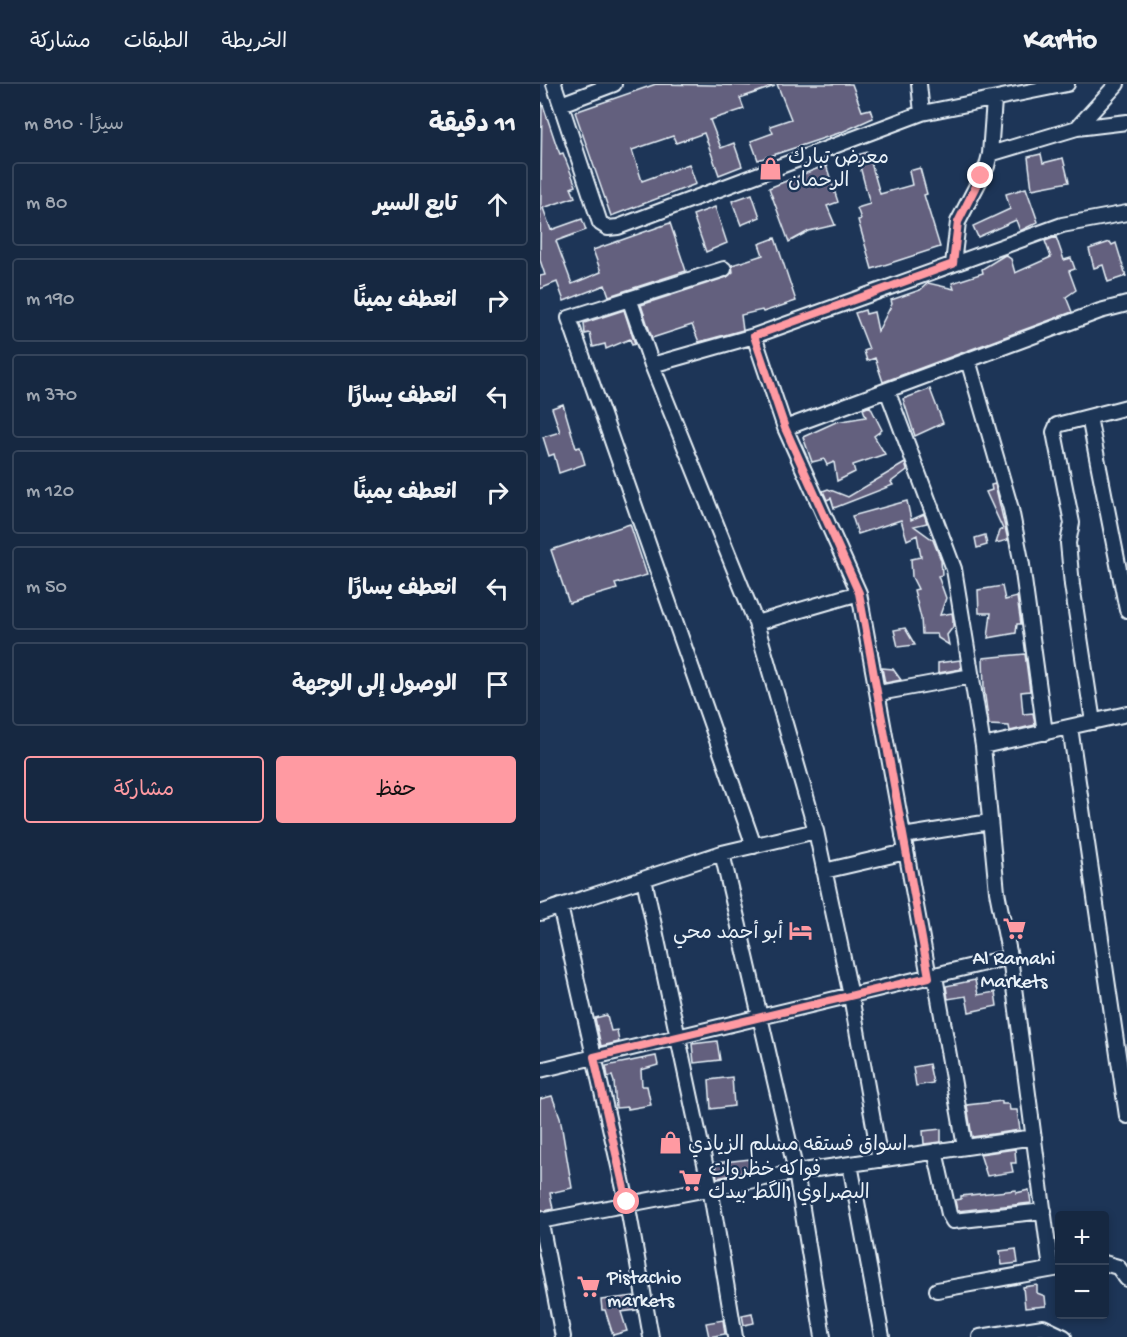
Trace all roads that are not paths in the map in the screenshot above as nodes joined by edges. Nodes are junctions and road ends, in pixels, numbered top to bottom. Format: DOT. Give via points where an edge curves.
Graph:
graph roads {
  1 [pos="554,84"];
  2 [pos="614,84"];
  3 [pos="919,84"];
  4 [pos="1066,84"];
  5 [pos="1117,84"];
  6 [pos="994,100"];
  7 [pos="561,104"];
  8 [pos="922,113"];
  9 [pos="1127,122"];
  10 [pos="1077,128"];
  11 [pos="990,154"];
  12 [pos="1127,213"];
  13 [pos="953,264"];
  14 [pos="724,269"];
  15 [pos="630,301"];
  16 [pos="1127,304"];
  17 [pos="754,336"];
  18 [pos="968,360"];
  19 [pos="652,365"];
  20 [pos="887,390"];
  21 [pos="1127,407"];
  22 [pos="1089,417"];
  23 [pos="785,428"];
  24 [pos="859,593"];
  25 [pos="1127,610"];
  26 [pos="756,623"];
  27 [pos="972,676"];
  28 [pos="879,693"];
  29 [pos="1127,714"];
  30 [pos="1093,722"];
  31 [pos="1070,727"];
  32 [pos="1045,733"];
  33 [pos="983,746"];
  34 [pos="990,822"];
  35 [pos="816,831"];
  36 [pos="903,836"];
  37 [pos="754,846"];
  38 [pos="906,852"];
  39 [pos="722,853"];
  40 [pos="824,871"];
  41 [pos="644,879"];
  42 [pos="560,906"];
  43 [pos="540,913"];
  44 [pos="1010,957"];
  45 [pos="932,976"];
  46 [pos="851,996"];
  47 [pos="760,1017"];
  48 [pos="678,1037"];
  49 [pos="594,1057"];
  50 [pos="540,1070"];
  51 [pos="1127,1116"];
  52 [pos="1034,1137"];
  53 [pos="965,1147"];
  54 [pos="935,1152"];
  55 [pos="880,1160"];
  56 [pos="850,1164"];
  57 [pos="796,1172"];
  58 [pos="710,1187"];
  59 [pos="627,1202"];
  60 [pos="1044,1211"];
  61 [pos="540,1220"];
  62 [pos="1127,1258"];
  63 [pos="1109,1261"];
  64 [pos="1109,1264"];
  65 [pos="1055,1268"];
  66 [pos="1127,1279"];
  67 [pos="937,1290"];
  68 [pos="563,1337"];
  69 [pos="651,1337"];
  70 [pos="735,1337"];
  71 [pos="823,1337"];
  72 [pos="882,1337"];
  73 [pos="980,1337"];
  74 [pos="1064,1337"];
  1 -- 7 [label="street"];
  2 -- 7 [label="street"];
  3 -- 8 [label="street"];
  4 -- 6 [label="street"];
  5 -- 10 [label="street"];
  6 -- 8 [label="street"];
  6 -- 11 [label="street"];
  7 -- 8 [label="street" via="600,223 608,228"];
  9 -- 10 [label="street"];
  10 -- 11 [label="street"];
  11 -- 13 [label="street" via="958,222"];
  12 -- 13 [label="street" via="1062,225"];
  13 -- 17 [label="street"];
  14 -- 15 [label="street"];
  15 -- 19 [label="street"];
  15 -- 37 [label="street" via="569,318"];
  16 -- 18 [label="street"];
  17 -- 19 [label="street"];
  17 -- 23 [label="street"];
  18 -- 20 [label="street"];
  18 -- 32 [label="street" via="1011,509"];
  19 -- 26 [label="street"];
  20 -- 23 [label="street"];
  20 -- 27 [label="street" via="954,569"];
  21 -- 22 [label="street"];
  22 -- 25 [label="street"];
  22 -- 30 [label="street" via="1057,426 1053,440 1072,523 1068,543 1072,585"];
  23 -- 24 [label="street"];
  24 -- 26 [label="street"];
  24 -- 28 [label="street"];
  26 -- 35 [label="street"];
  27 -- 28 [label="street"];
  27 -- 33 [label="street"];
  28 -- 36 [label="street"];
  29 -- 30 [label="street"];
  30 -- 31 [label="street"];
  31 -- 32 [label="street"];
  31 -- 51 [label="street"];
  32 -- 33 [label="street"];
  33 -- 34 [label="street"];
  34 -- 36 [label="street"];
  34 -- 44 [label="street" via="997,892"];
  35 -- 37 [label="street"];
  35 -- 40 [label="street"];
  36 -- 38 [label="street"];
  37 -- 39 [label="street"];
  38 -- 40 [label="street"];
  38 -- 45 [label="street"];
  39 -- 41 [label="street"];
  39 -- 47 [label="street"];
  40 -- 46 [label="street"];
  41 -- 42 [label="street"];
  41 -- 48 [label="street"];
  42 -- 43 [label="street"];
  42 -- 49 [label="street"];
  44 -- 45 [label="street"];
  44 -- 52 [label="street"];
  45 -- 46 [label="street"];
  45 -- 53 [label="street"];
  46 -- 47 [label="street"];
  46 -- 55 [label="street"];
  47 -- 48 [label="street"];
  47 -- 57 [label="street"];
  48 -- 49 [label="street"];
  48 -- 58 [label="street"];
  49 -- 50 [label="street"];
  49 -- 59 [label="street"];
  52 -- 53 [label="street"];
  52 -- 60 [label="street"];
  53 -- 54 [label="street"];
  54 -- 55 [label="street"];
  54 -- 60 [label="street" via="953,1221"];
  55 -- 56 [label="street"];
  56 -- 57 [label="street"];
  56 -- 72 [label="street"];
  57 -- 58 [label="street"];
  57 -- 71 [label="street"];
  58 -- 59 [label="street"];
  58 -- 70 [label="street"];
  59 -- 61 [label="street"];
  59 -- 69 [label="street"];
  60 -- 65 [label="street"];
  61 -- 68 [label="street"];
  62 -- 63 [label="street"];
  64 -- 66 [label="street" via="1118,1267"];
  65 -- 67 [label="street"];
  73 -- 74 [label="street" via="1043,1327"];
}
